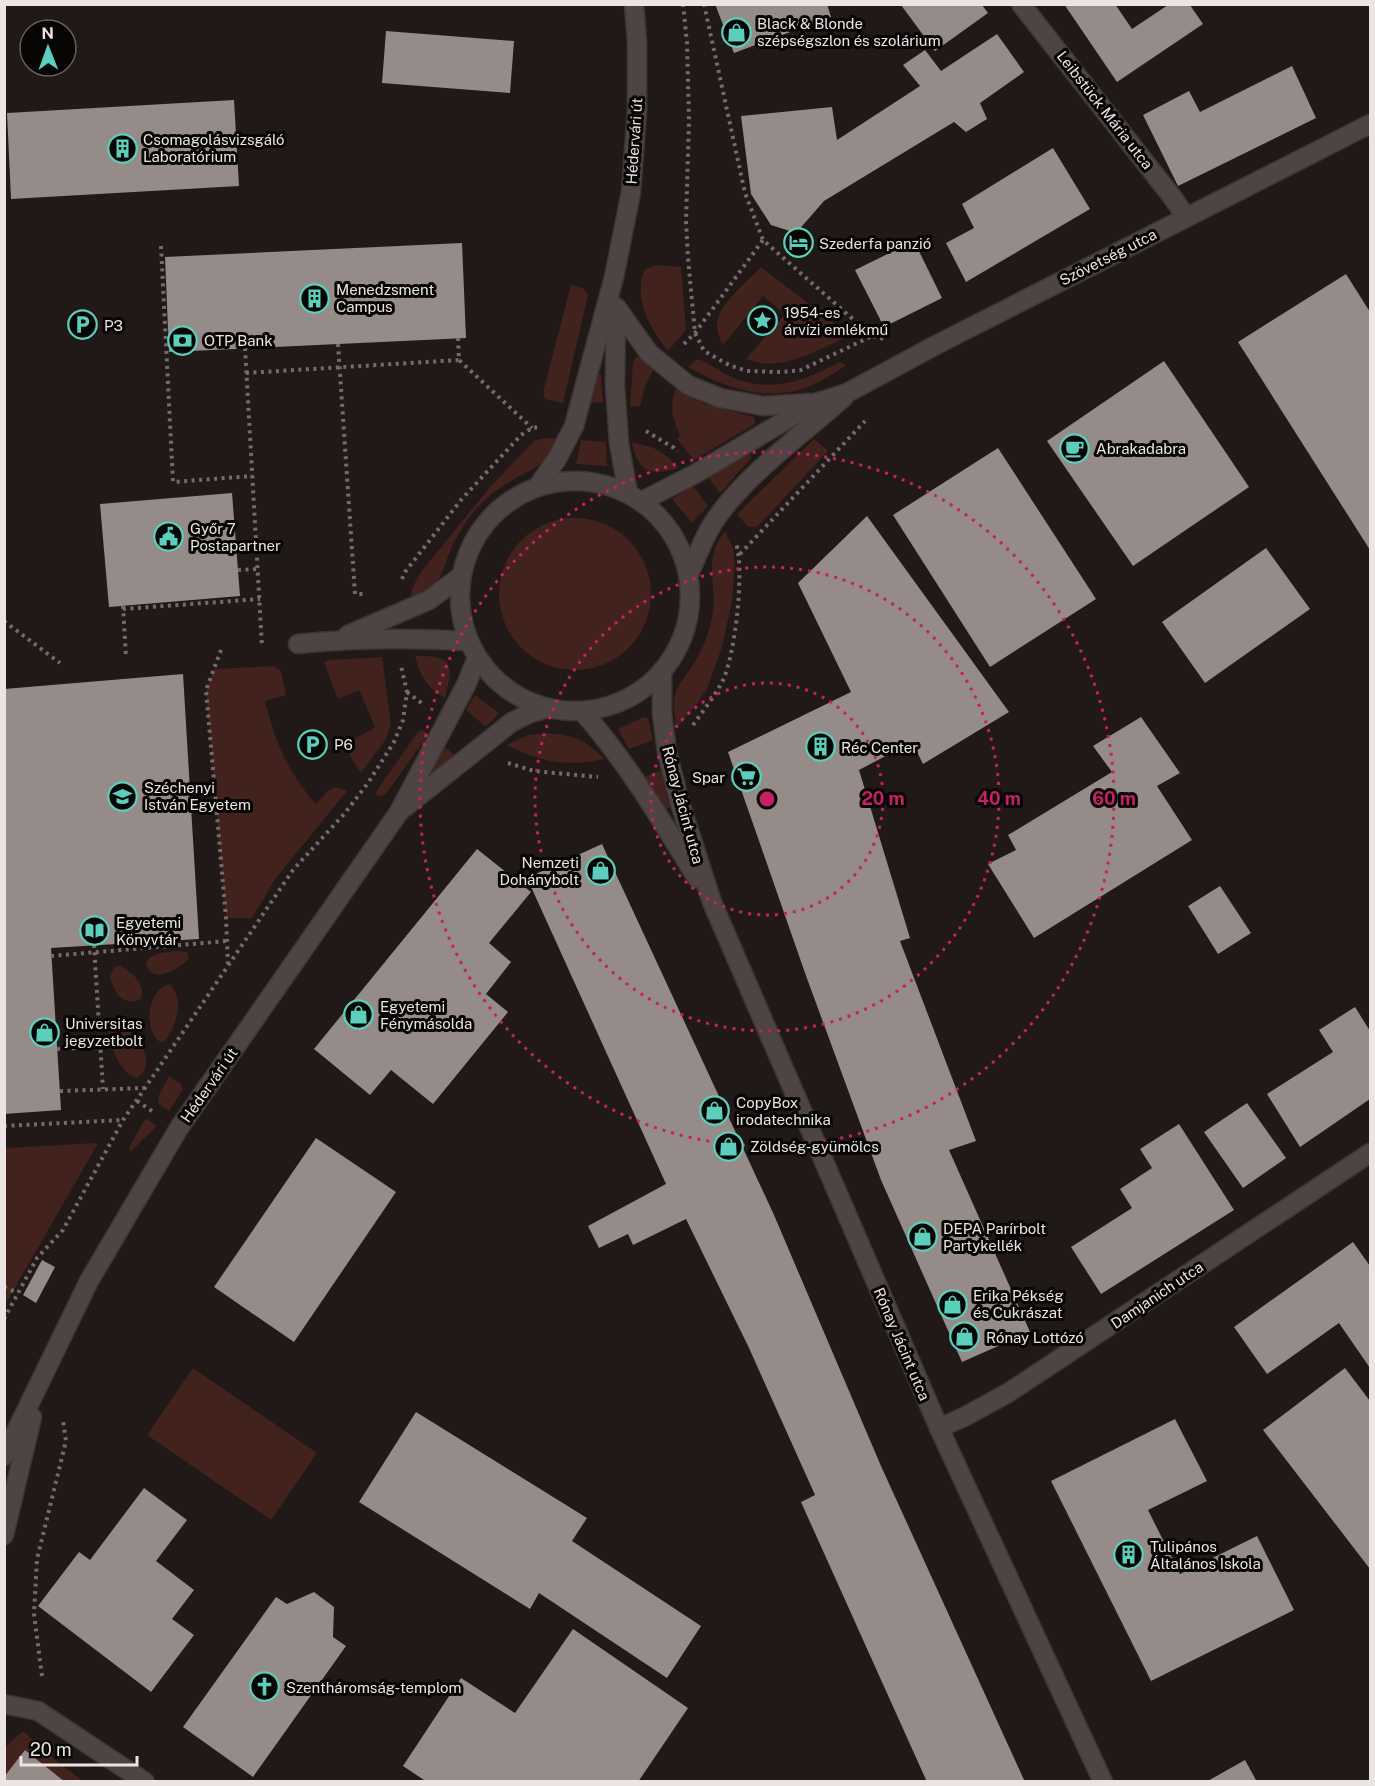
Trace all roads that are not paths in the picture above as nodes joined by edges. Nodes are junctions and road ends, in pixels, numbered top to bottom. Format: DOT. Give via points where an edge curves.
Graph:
graph roads {
  1 [pos="633,4"];
  2 [pos="1021,4"];
  3 [pos="1371,124"];
  4 [pos="1186,217"];
  5 [pos="614,277"];
  6 [pos="616,308"];
  7 [pos="847,393"];
  8 [pos="815,403"];
  9 [pos="538,486"];
  10 [pos="635,497"];
  11 [pos="688,574"];
  12 [pos="460,577"];
  13 [pos="338,640"];
  14 [pos="468,641"];
  15 [pos="298,644"];
  16 [pos="477,658"];
  17 [pos="662,671"];
  18 [pos="548,708"];
  19 [pos="582,711"];
  20 [pos="399,812"];
  21 [pos="712,902"];
  22 [pos="1371,1153"];
  23 [pos="43,1373"];
  24 [pos="939,1428"];
  25 [pos="4,1456"];
  26 [pos="4,1535"];
  27 [pos="4,1704"];
  28 [pos="146,1782"];
  29 [pos="1103,1782"];
  1 -- 5 [label="street, Hédervári út" via="638,111 631,192"];
  2 -- 4 [label="street, Leibstück Mária utca"];
  3 -- 4 [label="street, Szövetség utca"];
  4 -- 7 [label="street, Szövetség utca"];
  5 -- 6 [label="street, Hédervári út"];
  5 -- 9 [label="street, Hédervári út" via="574,426"];
  6 -- 8 [label="street" via="649,353 688,385 720,398 763,406"];
  6 -- 10 [label="street, Hédervári út" via="619,443"];
  7 -- 8 [label="street, Szövetség utca"];
  7 -- 11 [label="street, Szövetség utca" via="761,469 721,511"];
  8 -- 10 [label="street, Szövetség utca" via="695,474"];
  9 -- 10 [label="street" via="569,480 599,483"];
  9 -- 12 [label="street" via="510,500 486,520 470,547"];
  10 -- 11 [label="street" via="663,521 679,546"];
  11 -- 17 [label="street" via="690,609 681,642"];
  12 -- 13 [label="street" via="429,600"];
  12 -- 14 [label="street" via="459,610"];
  13 -- 14 [label="street"];
  13 -- 15 [label="street"];
  14 -- 16 [label="street"];
  16 -- 18 [label="street" via="496,681 520,698"];
  16 -- 20 [label="street, Hédervári út"];
  17 -- 19 [label="street" via="639,692 612,706"];
  17 -- 21 [label="street, Rónay Jácint utca" via="667,752"];
  18 -- 19 [label="street"];
  18 -- 20 [label="street, Hédervári út" via="512,722"];
  19 -- 21 [label="street, Rónay Jácint utca" via="608,741 658,814"];
  20 -- 23 [label="street, Hédervári út" via="179,1128 89,1281"];
  21 -- 24 [label="street, Rónay Jácint utca"];
  22 -- 24 [label="street, Damjanich utca" via="1008,1393"];
  23 -- 25 [label="street, Hédervári út"];
  23 -- 26 [label="street, Hédervári út"];
  24 -- 29 [label="street, Rónay Jácint utca"];
  27 -- 28 [label="street" via="38,1711"];
}
